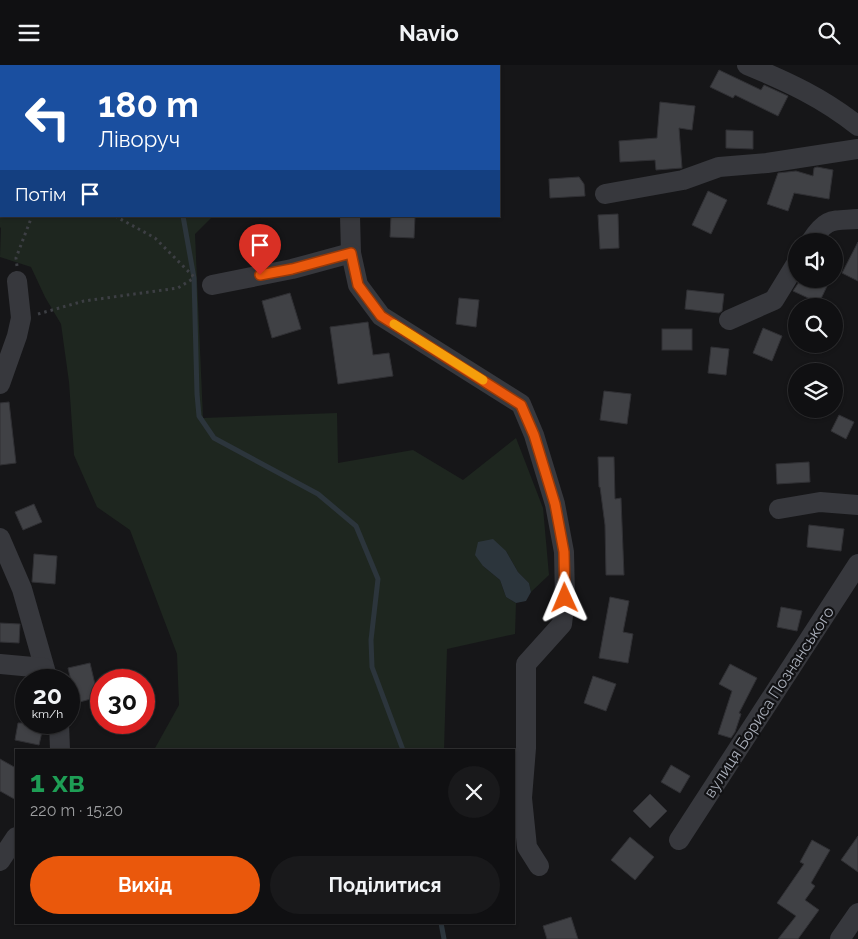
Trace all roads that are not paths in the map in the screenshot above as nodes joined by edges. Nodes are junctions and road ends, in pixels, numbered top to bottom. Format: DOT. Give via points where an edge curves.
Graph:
graph roads {
  1 [pos="747,65"];
  2 [pos="858,126"];
  3 [pos="858,149"];
  4 [pos="605,194"];
  5 [pos="350,217"];
  6 [pos="858,219"];
  7 [pos="816,233"];
  8 [pos="351,253"];
  9 [pos="788,277"];
  10 [pos="17,281"];
  11 [pos="203,281"];
  12 [pos="729,320"];
  13 [pos="0,384"];
  14 [pos="858,505"];
  15 [pos="779,509"];
  16 [pos="0,538"];
  17 [pos="858,564"];
  18 [pos="0,664"];
  19 [pos="23,669"];
  20 [pos="45,669"];
  21 [pos="59,734"];
  22 [pos="60,749"];
  23 [pos="15,838"];
  24 [pos="679,840"];
  25 [pos="0,861"];
  26 [pos="538,866"];
  27 [pos="858,913"];
  28 [pos="840,939"];
  1 -- 2 [label="street" via="794,84"];
  3 -- 4 [label="street" via="719,167 683,180"];
  5 -- 8 [label="street"];
  6 -- 7 [label="street" via="831,220"];
  8 -- 11 [label="street" via="292,269"];
  8 -- 26 [label="street" via="358,285 381,316 521,405 534,435 555,504 564,552 565,598 562,624 526,664 526,748 522,798 527,847"];
  9 -- 12 [label="street" via="774,300"];
  10 -- 13 [label="street" via="20,318"];
  14 -- 15 [label="street" via="820,502"];
  16 -- 20 [label="street" via="22,589"];
  17 -- 24 [label="street, вулиця Бориса Познанського"];
  18 -- 19 [label="street"];
  21 -- 22 [label="street"];
  23 -- 25 [label="street"];
  27 -- 28 [label="street"];
}
